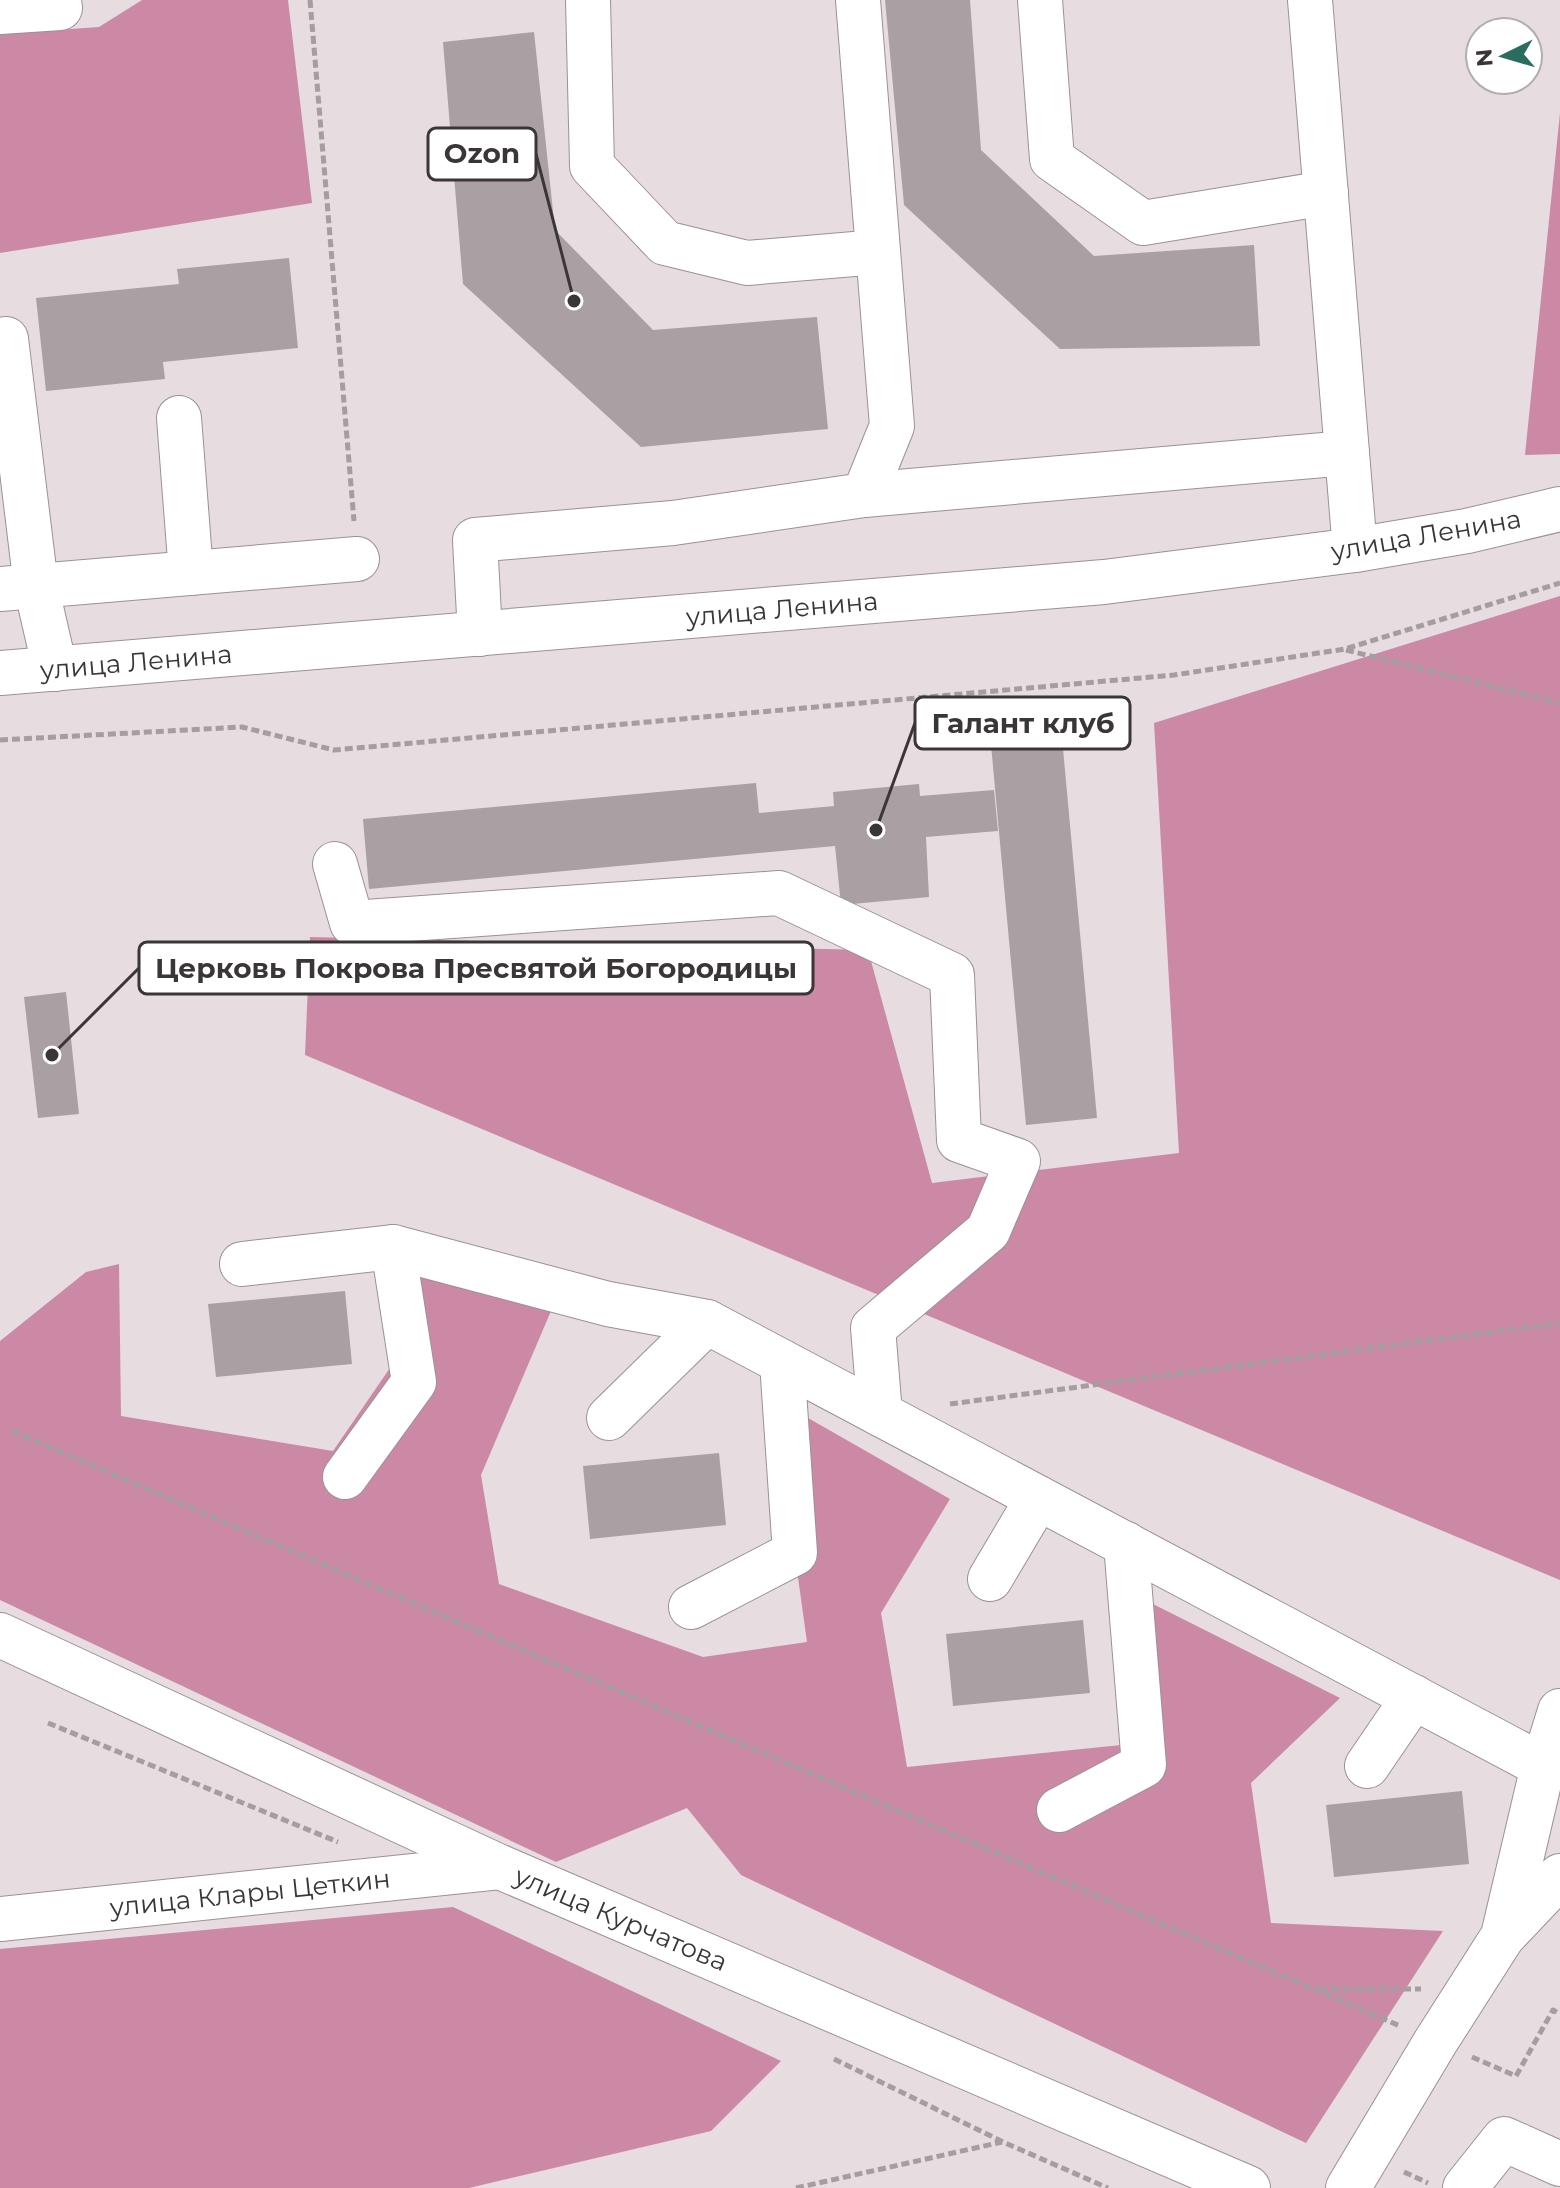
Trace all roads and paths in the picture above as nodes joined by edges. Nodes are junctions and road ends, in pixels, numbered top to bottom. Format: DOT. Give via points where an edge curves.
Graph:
graph roads {
  1 [pos="59,0"];
  2 [pos="310,0"];
  3 [pos="588,0"];
  4 [pos="858,0"];
  5 [pos="1040,0"];
  6 [pos="1310,0"];
  7 [pos="0,12"];
  8 [pos="1326,193"];
  9 [pos="878,252"];
  10 [pos="0,340"];
  11 [pos="179,418"];
  12 [pos="1347,453"];
  13 [pos="864,495"];
  14 [pos="1560,509"];
  15 [pos="1355,550"];
  16 [pos="357,559"];
  17 [pos="191,573"];
  18 [pos="1560,583"];
  19 [pos="18,588"];
  20 [pos="480,634"];
  21 [pos="1345,649"];
  22 [pos="55,669"];
  23 [pos="0,673"];
  24 [pos="1560,703"];
  25 [pos="0,740"];
  26 [pos="335,864"];
  27 [pos="393,1247"];
  28 [pos="242,1264"];
  29 [pos="707,1322"];
  30 [pos="1560,1323"];
  31 [pos="782,1362"];
  32 [pos="943,1405"];
  33 [pos="880,1414"];
  34 [pos="609,1418"];
  35 [pos="12,1431"];
  36 [pos="345,1477"];
  37 [pos="1038,1498"];
  38 [pos="1126,1544"];
  39 [pos="990,1579"];
  40 [pos="691,1607"];
  41 [pos="0,1635"];
  42 [pos="1414,1697"];
  43 [pos="1560,1711"];
  44 [pos="1367,1766"];
  45 [pos="1543,1766"];
  46 [pos="1059,1810"];
  47 [pos="500,1867"];
  48 [pos="1560,1876"];
  49 [pos="0,1919"];
  50 [pos="1503,1936"];
  51 [pos="1314,1989"];
  52 [pos="1469,1990"];
  53 [pos="1560,2014"];
  54 [pos="1436,2041"];
  55 [pos="1003,2142"];
  56 [pos="1560,2164"];
  57 [pos="796,2188"];
  58 [pos="1248,2188"];
  59 [pos="1348,2188"];
  60 [pos="1465,2188"];
  1 -- 7 [label="main road" via="60,8"];
  2 -- 16 [label="path"];
  3 -- 9 [label="main road" via="592,166 665,243 747,263"];
  4 -- 9 [label="main road"];
  5 -- 8 [label="main road" via="1052,159 1143,223"];
  6 -- 8 [label="main road"];
  8 -- 12 [label="main road"];
  9 -- 13 [label="main road" via="892,426"];
  10 -- 19 [label="main road" via="6,339"];
  11 -- 17 [label="main road"];
  12 -- 13 [label="main road"];
  12 -- 15 [label="main road"];
  13 -- 20 [label="main road" via="673,523 475,540"];
  14 -- 15 [label="main road, улица Ленина"];
  15 -- 20 [label="main road, улица Ленина" via="1104,582"];
  16 -- 17 [label="main road"];
  17 -- 19 [label="main road"];
  18 -- 21 [label="path"];
  19 -- 22 [label="main road"];
  20 -- 22 [label="main road, улица Ленина"];
  21 -- 24 [label="path"];
  21 -- 25 [label="path" via="1174,675 334,750 242,727"];
  22 -- 23 [label="main road, улица Ленина"];
  26 -- 33 [label="main road" via="352,923 779,893 952,975 959,1140 1018,1161 988,1231 873,1328"];
  27 -- 28 [label="main road"];
  27 -- 29 [label="main road" via="608,1304"];
  27 -- 36 [label="main road" via="414,1382"];
  29 -- 31 [label="main road"];
  29 -- 34 [label="main road"];
  30 -- 32 [label="path"];
  31 -- 33 [label="main road"];
  31 -- 40 [label="main road" via="795,1553"];
  33 -- 37 [label="main road"];
  35 -- 51 [label="path"];
  37 -- 38 [label="main road"];
  37 -- 39 [label="main road"];
  38 -- 42 [label="main road"];
  38 -- 46 [label="main road" via="1144,1765"];
  41 -- 47 [label="main road, улица Курчатова"];
  42 -- 44 [label="main road"];
  42 -- 45 [label="main road"];
  43 -- 45 [label="main road"];
  45 -- 50 [label="main road"];
  47 -- 49 [label="main road, улица Клары Цеткин"];
  47 -- 58 [label="main road, улица Курчатова"];
  48 -- 50 [label="main road"];
  50 -- 52 [label="main road"];
  51 -- 52 [label="path"];
  51 -- 54 [label="path"];
  52 -- 54 [label="main road"];
  53 -- 54 [label="path" via="1553,2010 1516,2076"];
  54 -- 59 [label="main road"];
  55 -- 57 [label="path"];
  56 -- 60 [label="main road" via="1504,2139"];
}
